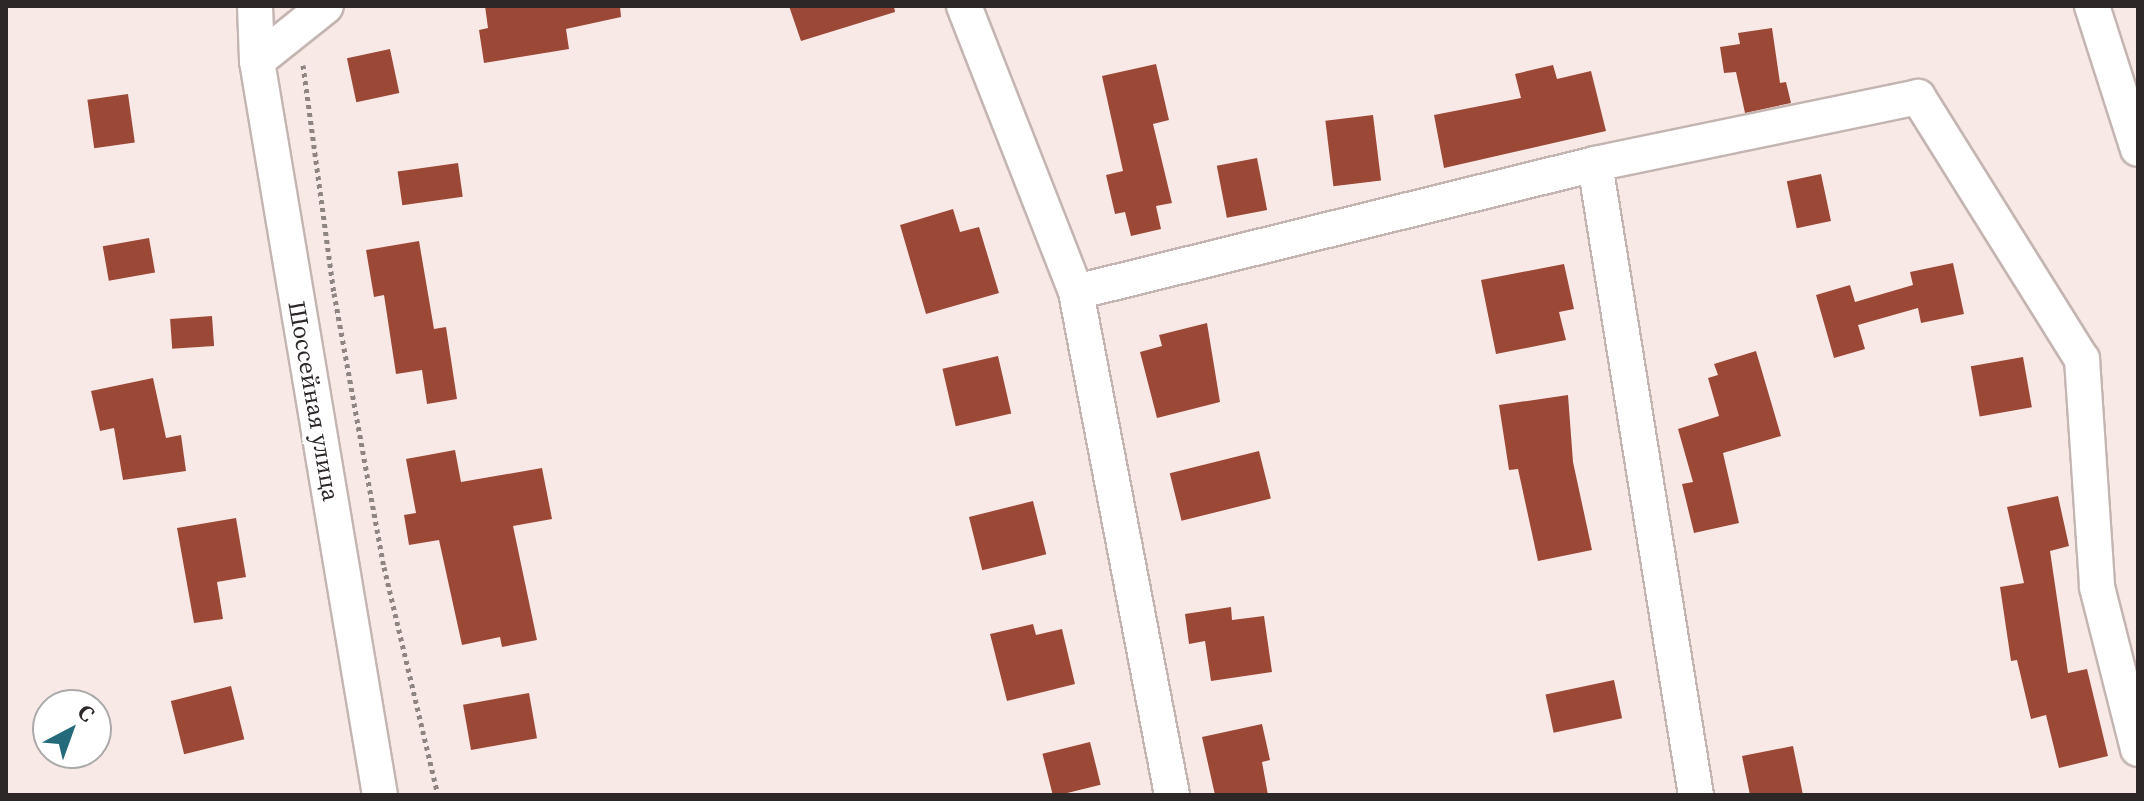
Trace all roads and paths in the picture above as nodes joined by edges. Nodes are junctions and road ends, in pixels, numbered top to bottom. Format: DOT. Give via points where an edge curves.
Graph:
graph roads {
  1 [pos="255,6"];
  2 [pos="326,6"];
  3 [pos="964,6"];
  4 [pos="2092,6"];
  5 [pos="298,29"];
  6 [pos="257,61"];
  7 [pos="2138,149"];
  8 [pos="1595,164"];
  9 [pos="1076,292"];
  10 [pos="2138,749"];
  11 [pos="380,795"];
  12 [pos="438,795"];
  13 [pos="1172,795"];
  14 [pos="1696,795"];
  1 -- 6 [label="street, Шоссейная улица"];
  2 -- 5 [label="street"];
  3 -- 9 [label="street"];
  4 -- 7 [label="street"];
  5 -- 6 [label="street"];
  5 -- 12 [label="path" via="334,293 384,567"];
  6 -- 11 [label="street, Шоссейная улица"];
  8 -- 9 [label="street"];
  8 -- 10 [label="street" via="1918,97 2082,359 2097,587"];
  8 -- 14 [label="street"];
  9 -- 13 [label="street"];
}
